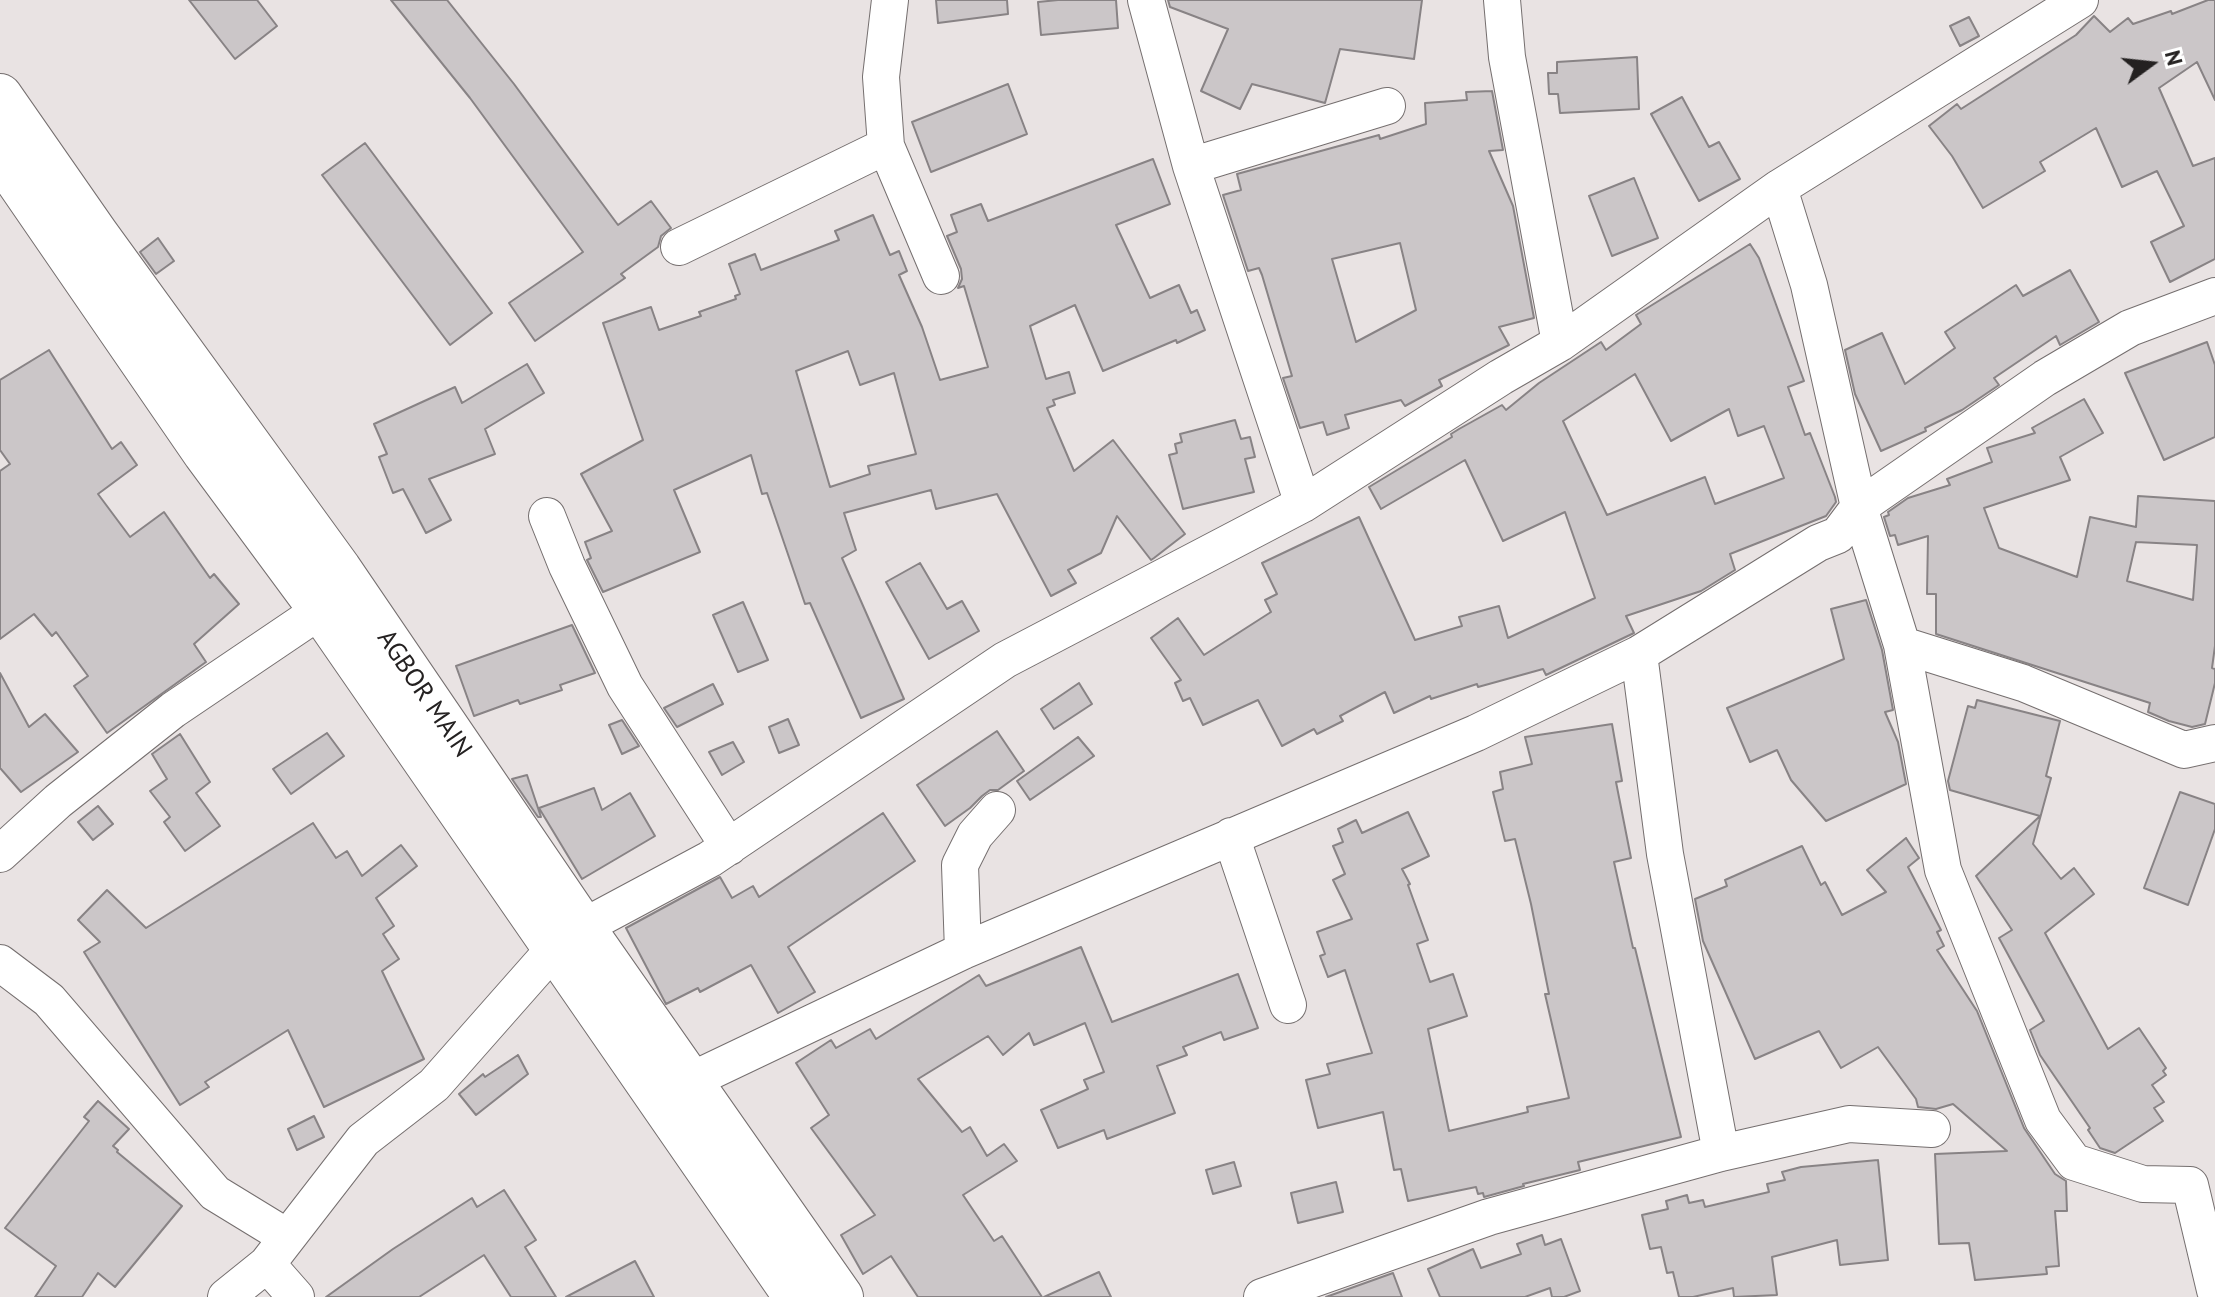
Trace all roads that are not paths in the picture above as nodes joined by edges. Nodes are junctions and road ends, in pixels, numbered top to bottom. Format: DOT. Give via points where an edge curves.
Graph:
graph roads {
  1 [pos="890,0"];
  2 [pos="1146,0"];
  3 [pos="1502,0"];
  4 [pos="2080,0"];
  5 [pos="0,96"];
  6 [pos="1387,106"];
  7 [pos="886,146"];
  8 [pos="0,155"];
  9 [pos="1191,166"];
  10 [pos="1779,188"];
  11 [pos="679,247"];
  12 [pos="941,276"];
  13 [pos="2215,296"];
  14 [pos="1560,343"];
  15 [pos="1303,504"];
  16 [pos="1859,507"];
  17 [pos="547,516"];
  18 [pos="321,610"];
  19 [pos="1902,645"];
  20 [pos="1639,654"];
  21 [pos="2215,743"];
  22 [pos="997,810"];
  23 [pos="1231,836"];
  24 [pos="729,847"];
  25 [pos="0,854"];
  26 [pos="568,938"];
  27 [pos="963,951"];
  28 [pos="0,963"];
  29 [pos="1288,1005"];
  30 [pos="690,1081"];
  31 [pos="1932,1129"];
  32 [pos="1721,1153"];
  33 [pos="766,1222"];
  34 [pos="277,1250"];
  35 [pos="2215,1290"];
  36 [pos="226,1297"];
  37 [pos="296,1297"];
  38 [pos="796,1297"];
  39 [pos="841,1297"];
  40 [pos="1262,1297"];
  1 -- 7 [label="street" via="881,77"];
  2 -- 9 [label="street"];
  3 -- 14 [label="street" via="1507,57"];
  4 -- 10 [label="street"];
  5 -- 26 [label="main road, AGBOR MAIN" via="339,569"];
  6 -- 9 [label="street"];
  7 -- 11 [label="street"];
  7 -- 12 [label="street"];
  8 -- 18 [label="main road, AGBOR MAIN" via="205,453"];
  9 -- 15 [label="street"];
  10 -- 14 [label="street"];
  10 -- 16 [label="street" via="1809,285"];
  13 -- 16 [label="street" via="2130,328 2057,371"];
  14 -- 15 [label="street"];
  15 -- 24 [label="street" via="1005,660"];
  16 -- 19 [label="street"];
  16 -- 20 [label="street" via="1838,535"];
  17 -- 24 [label="street" via="625,686"];
  18 -- 25 [label="street" via="173,710"];
  18 -- 26 [label="main road, AGBOR MAIN"];
  19 -- 21 [label="street" via="2023,683 2184,750"];
  19 -- 35 [label="street" via="1943,870 2043,1120 2074,1162 2143,1184 2190,1185"];
  20 -- 23 [label="street" via="1476,733"];
  20 -- 32 [label="street" via="1665,854"];
  22 -- 27 [label="street" via="975,835 960,865"];
  23 -- 27 [label="street"];
  23 -- 29 [label="street"];
  24 -- 26 [label="street"];
  26 -- 30 [label="main road, AGBOR MAIN"];
  26 -- 33 [label="main road, AGBOR MAIN"];
  26 -- 34 [label="street" via="434,1085 363,1140"];
  27 -- 30 [label="street"];
  28 -- 34 [label="street" via="49,1000 215,1193"];
  30 -- 33 [label="main road, AGBOR MAIN"];
  31 -- 32 [label="street" via="1849,1124"];
  32 -- 40 [label="street" via="1489,1217"];
  33 -- 38 [label="main road, AGBOR MAIN"];
  33 -- 39 [label="main road, AGBOR MAIN"];
  34 -- 36 [label="street"];
  34 -- 37 [label="street"];
}
